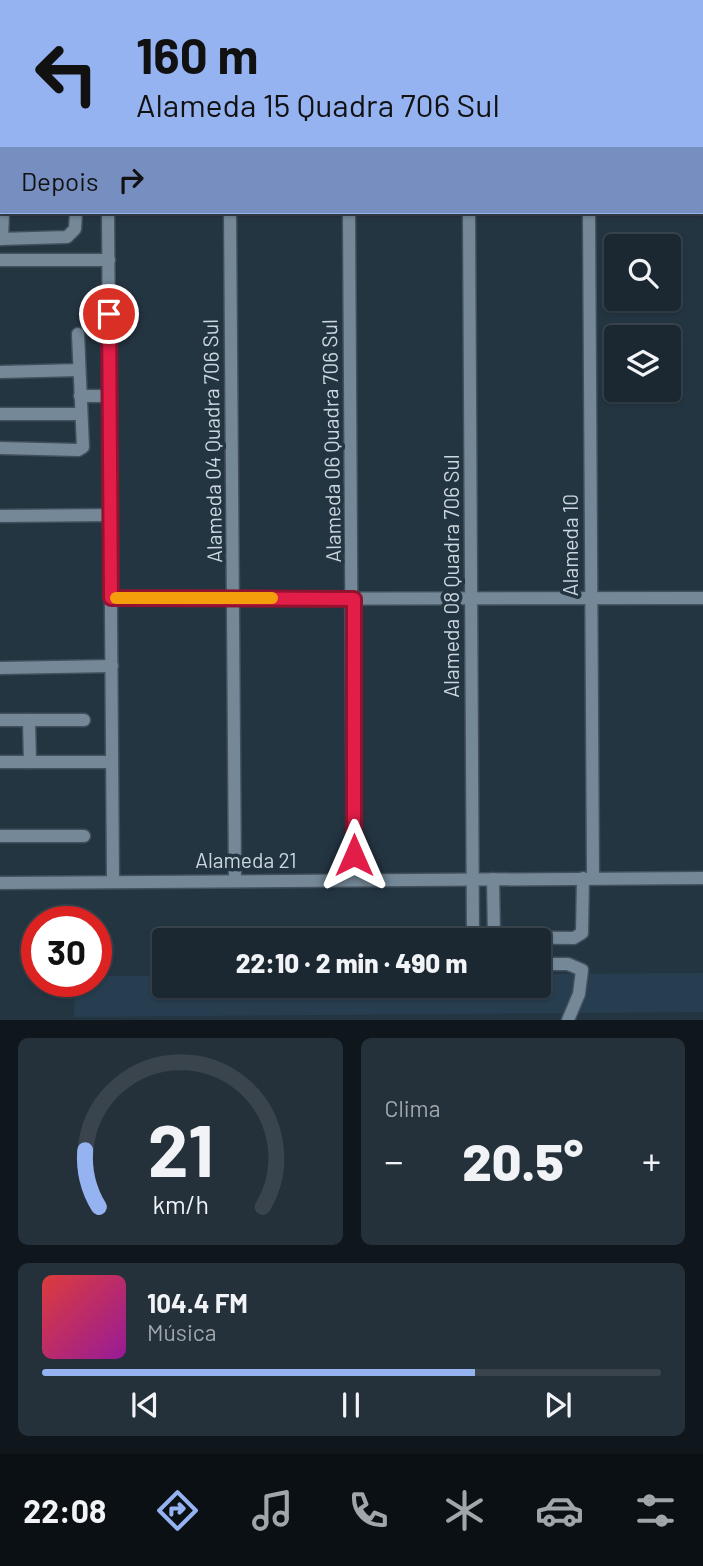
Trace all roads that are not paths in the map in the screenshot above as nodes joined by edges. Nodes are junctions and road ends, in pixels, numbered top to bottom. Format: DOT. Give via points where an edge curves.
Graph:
graph roads {
  1 [pos="4,214"];
  2 [pos="76,214"];
  3 [pos="108,214"];
  4 [pos="230,214"];
  5 [pos="349,214"];
  6 [pos="470,214"];
  7 [pos="589,214"];
  8 [pos="1,239"];
  9 [pos="0,260"];
  10 [pos="109,260"];
  11 [pos="78,334"];
  12 [pos="79,370"];
  13 [pos="0,372"];
  14 [pos="80,396"];
  15 [pos="110,396"];
  16 [pos="0,414"];
  17 [pos="81,414"];
  18 [pos="0,448"];
  19 [pos="111,515"];
  20 [pos="0,516"];
  21 [pos="111,598"];
  22 [pos="234,598"];
  23 [pos="591,598"];
  24 [pos="703,598"];
  25 [pos="354,599"];
  26 [pos="471,600"];
  27 [pos="112,666"];
  28 [pos="0,667"];
  29 [pos="0,720"];
  30 [pos="29,720"];
  31 [pos="84,720"];
  32 [pos="0,762"];
  33 [pos="30,762"];
  34 [pos="113,762"];
  35 [pos="0,836"];
  36 [pos="84,836"];
  37 [pos="588,878"];
  38 [pos="703,878"];
  39 [pos="493,879"];
  40 [pos="235,880"];
  41 [pos="354,880"];
  42 [pos="473,880"];
  43 [pos="113,881"];
  44 [pos="0,883"];
  45 [pos="473,928"];
  46 [pos="551,964"];
  47 [pos="568,1020"];
  1 -- 8 [label="street"];
  2 -- 8 [label="street" via="75,229 67,237"];
  3 -- 10 [label="street"];
  4 -- 22 [label="street, Alameda 04 Quadra 706 Sul"];
  5 -- 25 [label="street, Alameda 06 Quadra 706 Sul"];
  6 -- 26 [label="street, Alameda 08 Quadra 706 Sul"];
  7 -- 23 [label="street, Alameda 10"];
  9 -- 10 [label="street"];
  10 -- 15 [label="street"];
  11 -- 12 [label="street"];
  12 -- 13 [label="street"];
  12 -- 14 [label="street"];
  14 -- 15 [label="street"];
  14 -- 17 [label="street"];
  15 -- 19 [label="street"];
  16 -- 17 [label="street"];
  17 -- 18 [label="street" via="81,449"];
  19 -- 20 [label="street"];
  19 -- 21 [label="street"];
  21 -- 22 [label="street"];
  21 -- 27 [label="street"];
  22 -- 25 [label="street"];
  22 -- 40 [label="street, Alameda 04 Quadra 706 Sul"];
  23 -- 24 [label="street"];
  23 -- 26 [label="street"];
  23 -- 37 [label="street, Alameda 10"];
  25 -- 26 [label="street"];
  25 -- 41 [label="street, Alameda 06 Quadra 706 Sul"];
  26 -- 42 [label="street, Alameda 08 Quadra 706 Sul"];
  27 -- 28 [label="street"];
  27 -- 34 [label="street"];
  29 -- 30 [label="street"];
  30 -- 31 [label="street"];
  30 -- 33 [label="street"];
  32 -- 33 [label="street"];
  33 -- 34 [label="street"];
  34 -- 43 [label="street"];
  35 -- 36 [label="street"];
  37 -- 38 [label="street, Alameda 21"];
  37 -- 39 [label="street, Alameda 21"];
  37 -- 39 [label="street, Alameda 10" via="582,933 574,938 548,939 494,937"];
  39 -- 42 [label="street, Alameda 21"];
  40 -- 41 [label="street, Alameda 21"];
  40 -- 43 [label="street, Alameda 21"];
  41 -- 42 [label="street, Alameda 21"];
  42 -- 45 [label="street, Alameda 08 Quadra 706 Sul"];
  43 -- 44 [label="street, Alameda 21"];
  46 -- 47 [label="street" via="582,970 579,995"];
}
